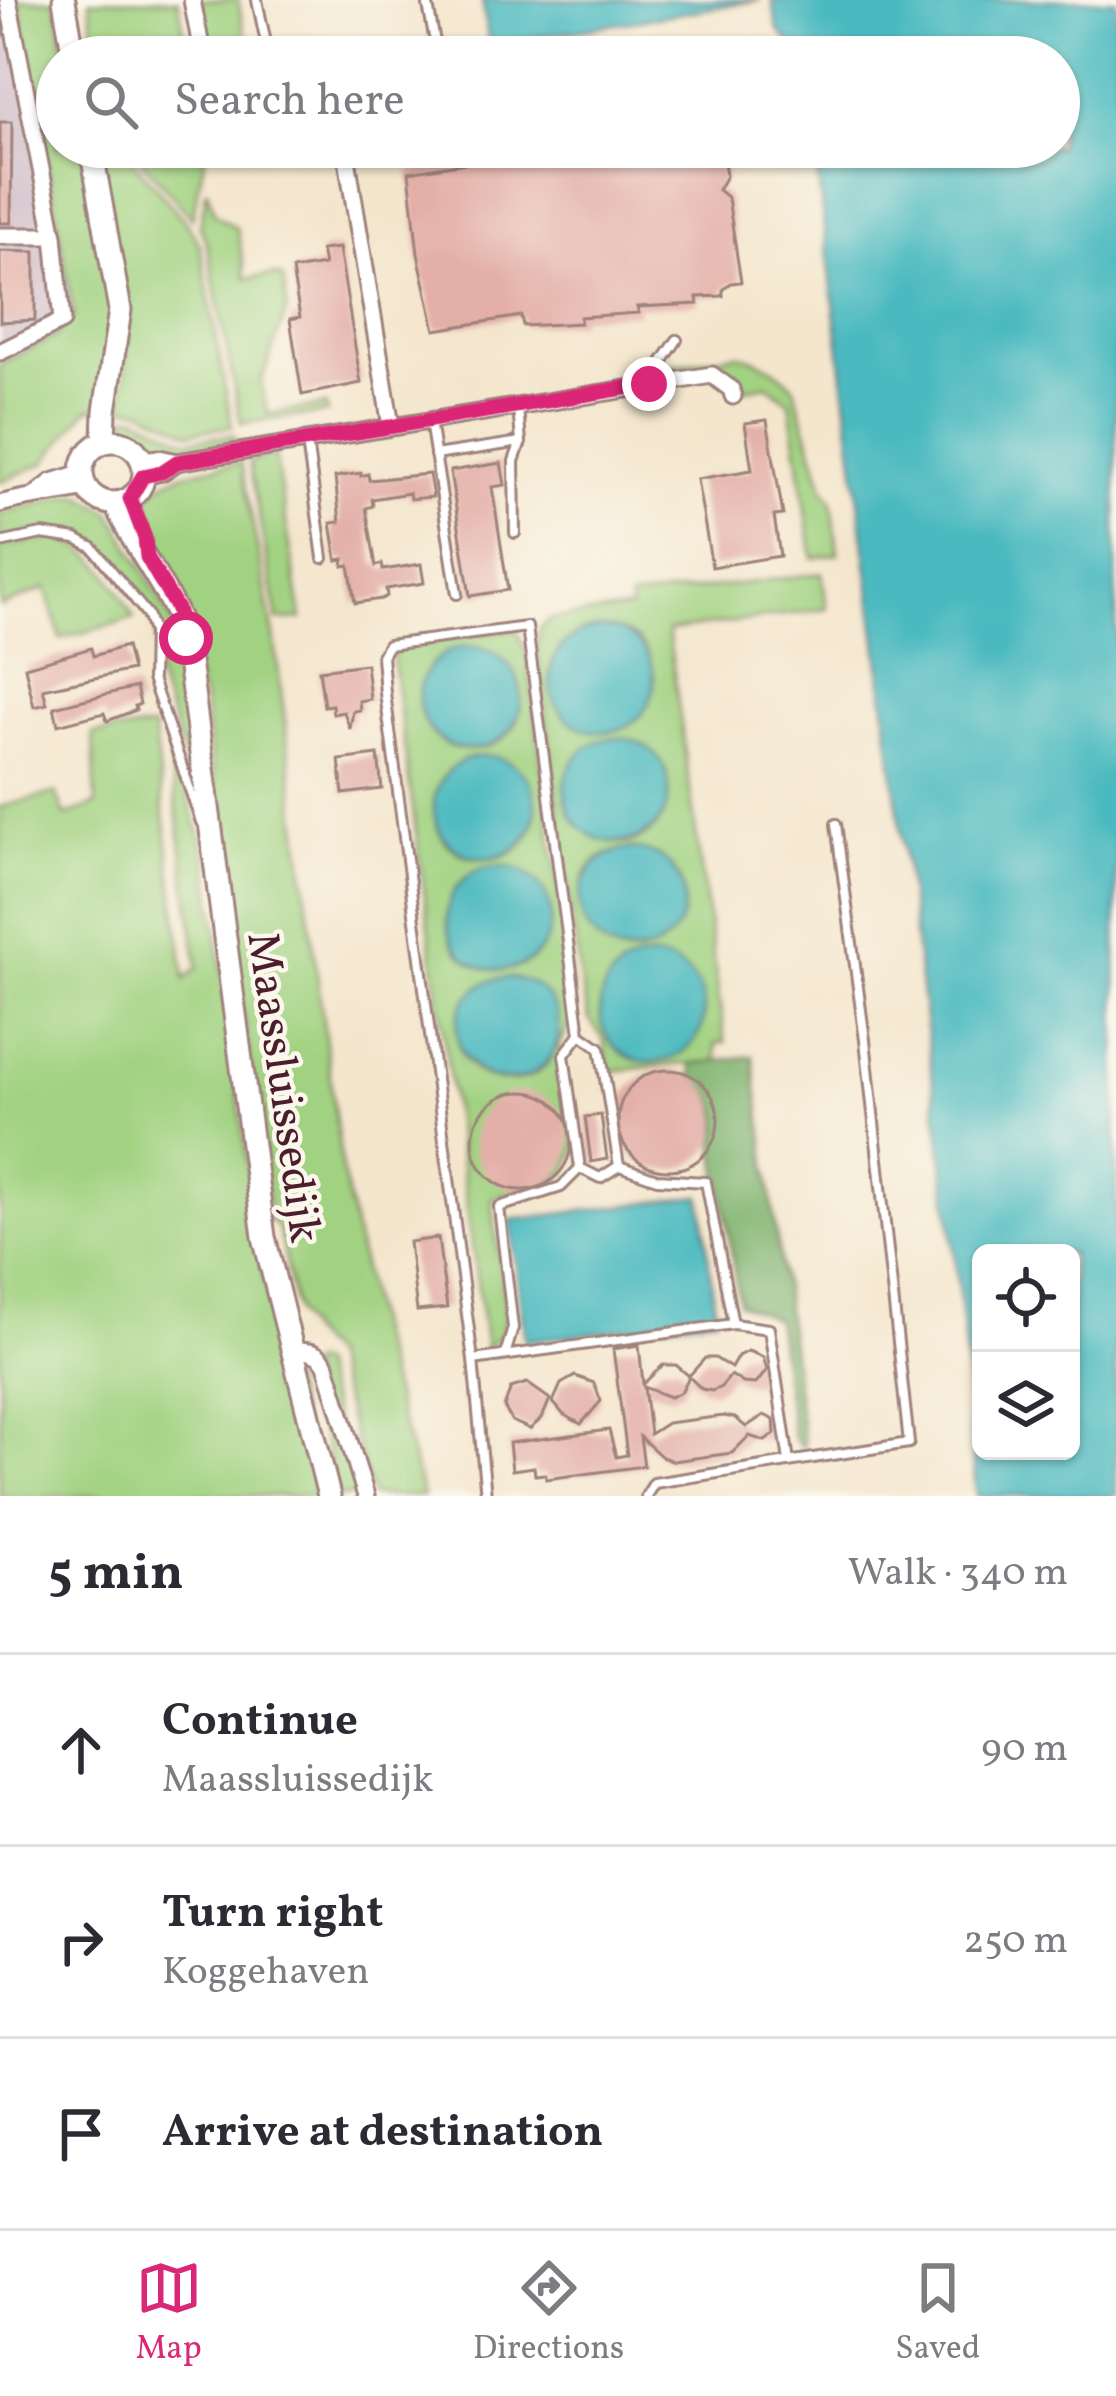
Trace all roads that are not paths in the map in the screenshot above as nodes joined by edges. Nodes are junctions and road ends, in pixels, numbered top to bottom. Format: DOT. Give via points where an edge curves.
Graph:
graph roads {
  1 [pos="6,0"];
  2 [pos="64,0"];
  3 [pos="191,0"];
  4 [pos="257,0"];
  5 [pos="427,0"];
  6 [pos="70,36"];
  7 [pos="199,36"];
  8 [pos="264,36"];
  9 [pos="434,36"];
  10 [pos="36,148"];
  11 [pos="40,168"];
  12 [pos="95,168"];
  13 [pos="348,168"];
  14 [pos="0,236"];
  15 [pos="54,236"];
  16 [pos="677,340"];
  17 [pos="0,352"];
  18 [pos="649,384"];
  19 [pos="733,396"];
  20 [pos="518,406"];
  21 [pos="430,420"];
  22 [pos="391,427"];
  23 [pos="307,440"];
  24 [pos="112,442"];
  25 [pos="521,442"];
  26 [pos="436,455"];
  27 [pos="142,468"];
  28 [pos="84,480"];
  29 [pos="123,500"];
  30 [pos="0,504"];
  31 [pos="515,533"];
  32 [pos="0,543"];
  33 [pos="323,558"];
  34 [pos="458,594"];
  35 [pos="836,824"];
  36 [pos="213,832"];
  37 [pos="580,1034"];
  38 [pos="619,1166"];
  39 [pos="580,1168"];
  40 [pos="733,1324"];
  41 [pos="292,1351"];
  42 [pos="506,1355"];
  43 [pos="473,1360"];
  44 [pos="789,1461"];
  45 [pos="329,1496"];
  46 [pos="366,1496"];
  47 [pos="486,1496"];
  48 [pos="646,1496"];
  1 -- 10 [label="street"];
  2 -- 6 [label="street"];
  3 -- 7 [label="street"];
  4 -- 8 [label="lane"];
  5 -- 9 [label="lane"];
  11 -- 15 [label="street"];
  12 -- 24 [label="street" via="119,290 105,411"];
  13 -- 22 [label="street"];
  14 -- 15 [label="street"];
  15 -- 17 [label="street" via="62,321"];
  16 -- 18 [label="lane" via="664,373"];
  18 -- 19 [label="street" via="712,375"];
  18 -- 20 [label="street"];
  20 -- 21 [label="street"];
  20 -- 25 [label="lane"];
  21 -- 22 [label="street"];
  21 -- 26 [label="lane"];
  22 -- 23 [label="street"];
  23 -- 27 [label="street" via="177,462 162,472"];
  23 -- 33 [label="lane"];
  24 -- 27 [label="street" via="131,446"];
  24 -- 28 [label="street" via="86,456"];
  25 -- 26 [label="lane"];
  25 -- 31 [label="lane"];
  26 -- 34 [label="lane"];
  27 -- 29 [label="street"];
  28 -- 29 [label="street" via="102,501"];
  28 -- 30 [label="street" via="52,482"];
  29 -- 36 [label="street, Maassluissedijk" via="186,638"];
  32 -- 36 [label="lane, Maassluissedijk" via="42,534 76,538 147,614 152,679 197,813"];
  35 -- 44 [label="lane" via="909,1443"];
  36 -- 41 [label="street, Maassluissedijk" via="264,1238"];
  37 -- 38 [label="lane" via="600,1048"];
  37 -- 39 [label="lane" via="564,1055"];
  37 -- 43 [label="lane" via="527,627 388,646 385,693"];
  38 -- 39 [label="lane" via="600,1178"];
  38 -- 40 [label="lane" via="706,1182"];
  39 -- 42 [label="lane" via="561,1187 499,1207 513,1328"];
  40 -- 42 [label="lane"];
  40 -- 44 [label="lane" via="769,1329"];
  41 -- 45 [label="street, Maassluissedijk"];
  41 -- 46 [label="street" via="320,1355 326,1366"];
  42 -- 43 [label="lane"];
  43 -- 47 [label="lane"];
  44 -- 48 [label="lane" via="654,1483"];
}
